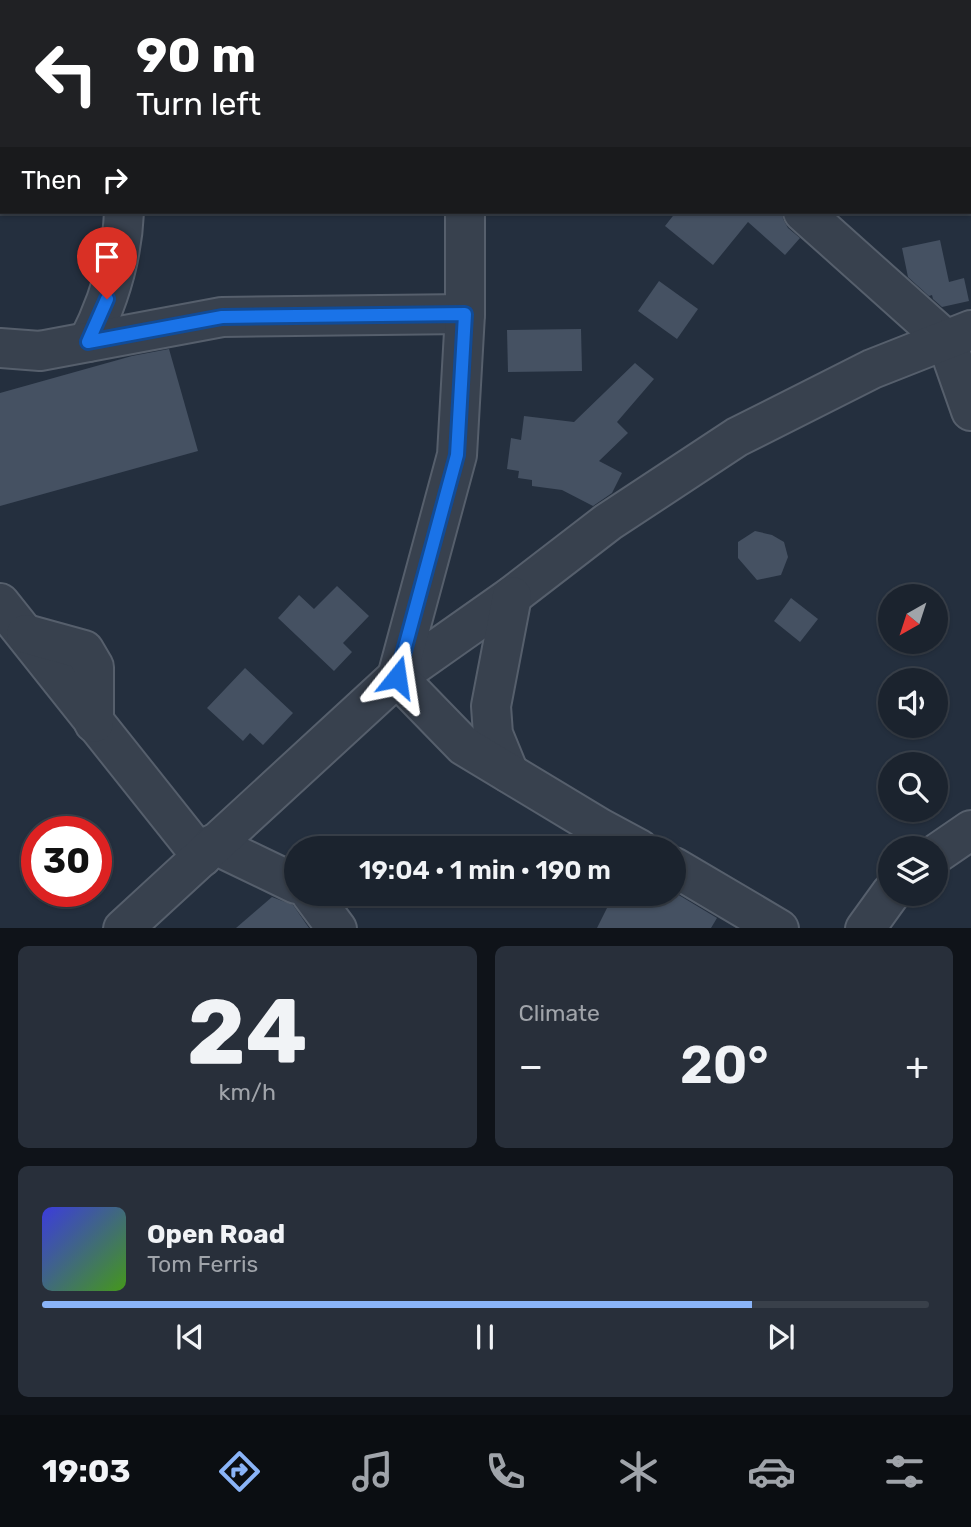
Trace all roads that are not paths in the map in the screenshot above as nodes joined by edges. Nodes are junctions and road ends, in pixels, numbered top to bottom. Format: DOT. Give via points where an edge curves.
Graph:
graph roads {
  1 [pos="124,214"];
  2 [pos="465,214"];
  3 [pos="806,214"];
  4 [pos="465,314"];
  5 [pos="959,335"];
  6 [pos="88,342"];
  7 [pos="0,348"];
  8 [pos="971,411"];
  9 [pos="512,596"];
  10 [pos="0,603"];
  11 [pos="397,677"];
  12 [pos="509,773"];
  13 [pos="971,830"];
  14 [pos="615,836"];
  15 [pos="948,846"];
  16 [pos="207,851"];
  17 [pos="686,874"];
  18 [pos="284,880"];
  19 [pos="320,906"];
  20 [pos="882,906"];
  21 [pos="124,928"];
  22 [pos="336,928"];
  23 [pos="777,928"];
  24 [pos="866,928"];
  1 -- 6 [label="street" via="114,280"];
  2 -- 4 [label="street"];
  3 -- 5 [label="street"];
  4 -- 6 [label="street" via="222,317"];
  4 -- 11 [label="street" via="457,455"];
  5 -- 8 [label="street"];
  5 -- 9 [label="street" via="872,369 737,437 608,522"];
  6 -- 7 [label="street" via="40,351"];
  9 -- 11 [label="street"];
  9 -- 12 [label="street" via="491,706 493,734"];
  10 -- 16 [label="street" via="94,723"];
  11 -- 12 [label="street" via="464,746"];
  11 -- 16 [label="street"];
  12 -- 14 [label="street"];
  13 -- 15 [label="street"];
  16 -- 18 [label="street"];
  16 -- 21 [label="street"];
  17 -- 23 [label="street"];
  19 -- 22 [label="street"];
  20 -- 24 [label="street"];
}
